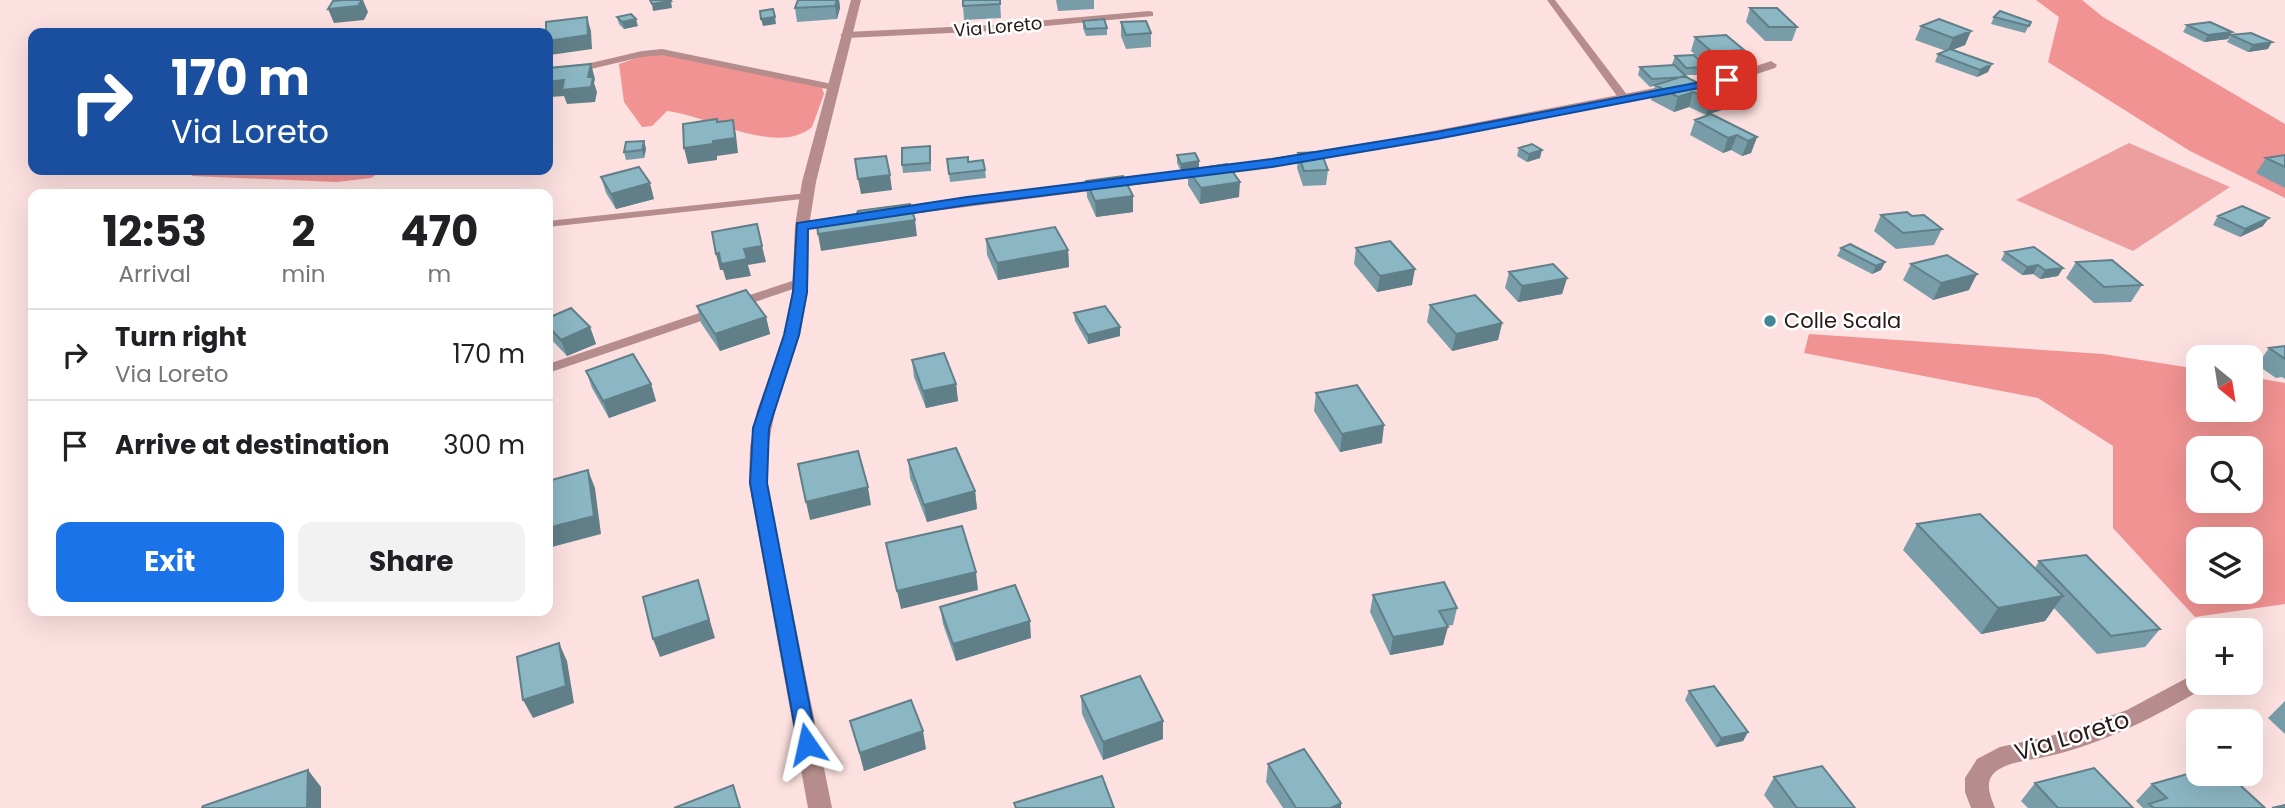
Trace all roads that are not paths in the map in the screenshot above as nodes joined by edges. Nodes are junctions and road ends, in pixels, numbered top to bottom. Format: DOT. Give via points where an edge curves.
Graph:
graph roads {
  1 [pos="856,0"];
  2 [pos="1551,0"];
  3 [pos="1149,14"];
  4 [pos="846,36"];
  5 [pos="1771,65"];
  6 [pos="553,75"];
  7 [pos="832,87"];
  8 [pos="1624,99"];
  9 [pos="807,196"];
  10 [pos="871,216"];
  11 [pos="553,223"];
  12 [pos="801,282"];
  13 [pos="553,367"];
  14 [pos="2186,688"];
  15 [pos="820,808"];
  16 [pos="1983,808"];
  1 -- 4 [label="street"];
  2 -- 8 [label="lane"];
  3 -- 4 [label="street, Via Loreto"];
  4 -- 7 [label="street"];
  5 -- 8 [label="street" via="1720,82"];
  6 -- 7 [label="lane" via="662,52"];
  7 -- 9 [label="street"];
  8 -- 10 [label="street" via="1248,167"];
  9 -- 11 [label="lane"];
  9 -- 12 [label="street" via="809,225"];
  12 -- 13 [label="lane"];
  12 -- 15 [label="street" via="792,335 761,428 758,483"];
  14 -- 16 [label="street, Via Loreto" via="2135,717 2063,743 2000,757 1977,778"];
}
